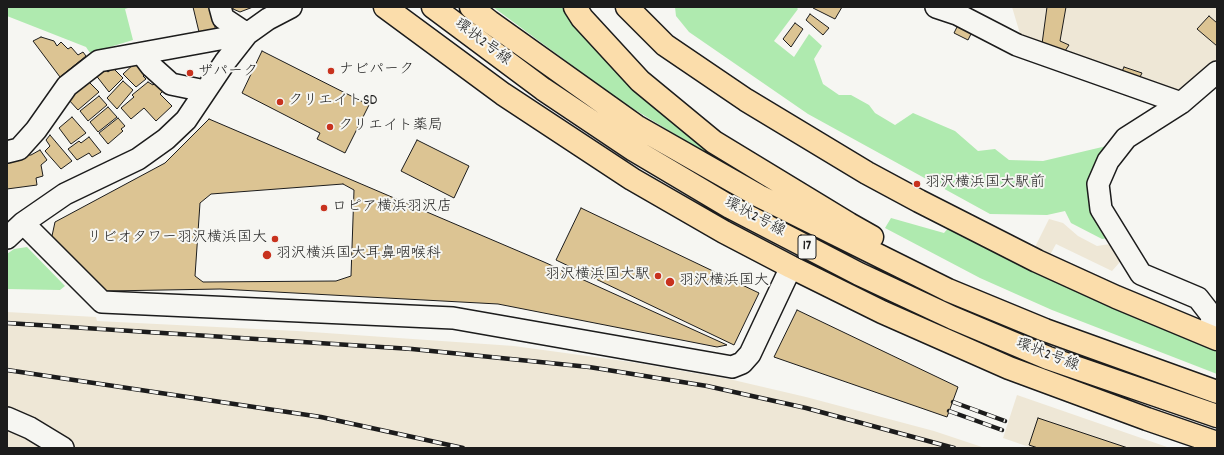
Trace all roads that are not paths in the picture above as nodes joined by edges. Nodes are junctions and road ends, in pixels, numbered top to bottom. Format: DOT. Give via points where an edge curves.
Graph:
graph roads {
  1 [pos="220,7"];
  2 [pos="291,7"];
  3 [pos="385,7"];
  4 [pos="434,7"];
  5 [pos="471,7"];
  6 [pos="575,7"];
  7 [pos="936,7"];
  8 [pos="628,8"];
  9 [pos="247,34"];
  10 [pos="142,54"];
  11 [pos="1217,72"];
  12 [pos="205,91"];
  13 [pos="1181,103"];
  14 [pos="7,152"];
  15 [pos="23,223"];
  16 [pos="7,238"];
  17 [pos="791,267"];
  18 [pos="948,290"];
  19 [pos="1214,338"];
  20 [pos="1217,392"];
  21 [pos="1217,416"];
  22 [pos="7,418"];
  23 [pos="1217,443"];
  24 [pos="64,448"];
  1 -- 9 [label="street" via="223,18"];
  2 -- 9 [label="street"];
  3 -- 17 [label="main road" via="503,94 632,179"];
  4 -- 21 [label="main road, 環状2号線 / 17" via="543,89 634,150 730,207 859,274 953,318 1048,358"];
  5 -- 18 [label="main road, 環状2号線 / 17" via="636,126 759,196"];
  6 -- 18 [label="main road" via="582,18 640,81 714,142 900,252"];
  7 -- 13 [label="street" via="957,14 1017,45"];
  8 -- 19 [label="main road" via="665,45 746,100 867,173 1037,261"];
  9 -- 10 [label="street"];
  9 -- 12 [label="street"];
  10 -- 12 [label="street" via="171,84"];
  10 -- 14 [label="street" via="99,61 67,86 36,130 19,149"];
  11 -- 13 [label="street"];
  12 -- 15 [label="street" via="186,120 151,150 138,159 65,194"];
  13 -- 19 [label="street" via="1126,138 1108,161 1098,184 1100,208 1141,274 1198,298 1212,316"];
  15 -- 16 [label="street"];
  15 -- 17 [label="street" via="102,302 453,318 732,367 742,363 750,354"];
  17 -- 23 [label="main road" via="882,312 1009,368"];
  18 -- 20 [label="main road, 環状2号線 / 17" via="1045,330"];
  22 -- 24 [label="street"];
}
